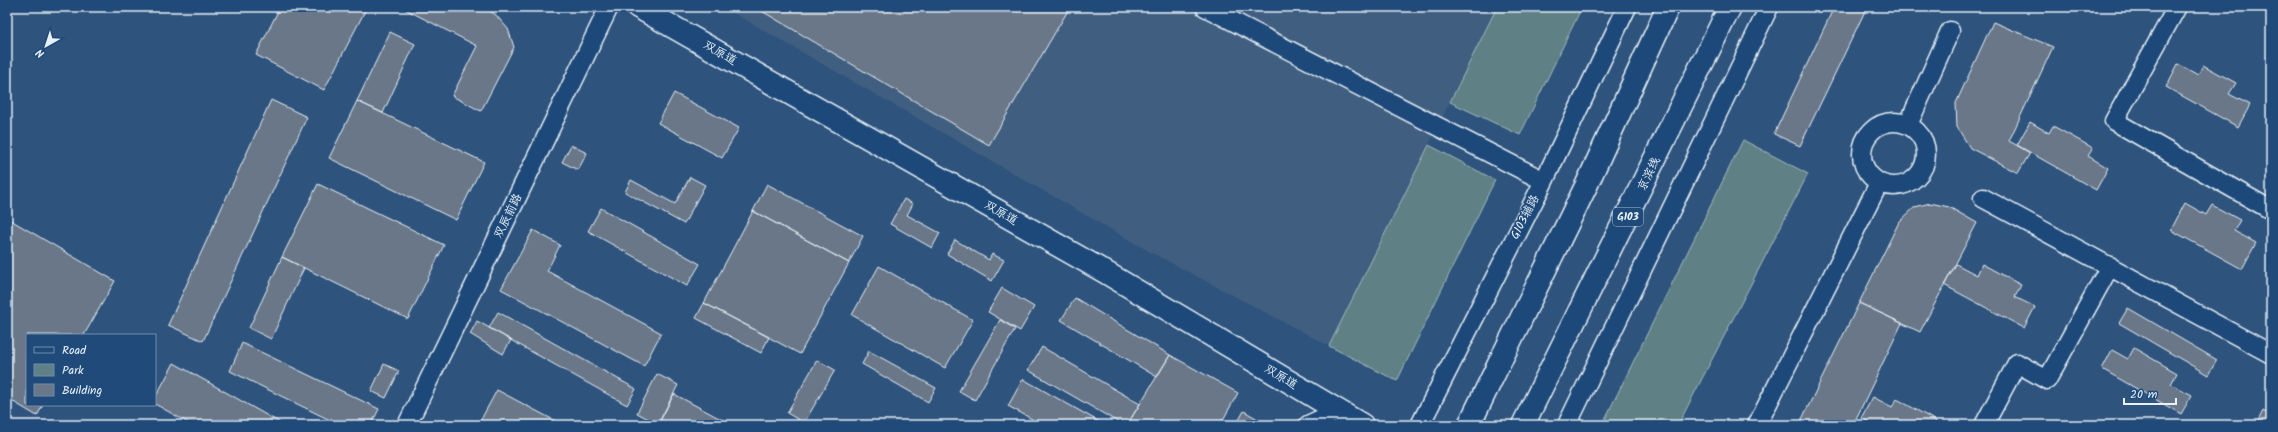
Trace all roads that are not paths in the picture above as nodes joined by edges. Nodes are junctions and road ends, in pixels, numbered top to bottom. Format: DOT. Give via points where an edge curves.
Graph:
graph roads {
  1 [pos="609,7"];
  2 [pos="638,7"];
  3 [pos="1205,7"];
  4 [pos="1627,7"];
  5 [pos="1668,7"];
  6 [pos="1730,7"];
  7 [pos="1769,7"];
  8 [pos="2177,7"];
  9 [pos="1950,31"];
  10 [pos="1908,125"];
  11 [pos="1544,181"];
  12 [pos="1879,183"];
  13 [pos="1983,198"];
  14 [pos="2271,210"];
  15 [pos="2110,266"];
  16 [pos="2271,354"];
  17 [pos="1338,410"];
  18 [pos="407,425"];
  19 [pos="1308,425"];
  20 [pos="1362,425"];
  21 [pos="1420,425"];
  22 [pos="1469,425"];
  23 [pos="1523,425"];
  24 [pos="1567,425"];
  25 [pos="1757,425"];
  26 [pos="1984,425"];
  1 -- 18 [label="street, 双辰前路"];
  2 -- 17 [label="main road, 双原道" via="1105,272"];
  3 -- 11 [label="street"];
  4 -- 11 [label="street, G103辅路"];
  5 -- 22 [label="main road" via="1587,184"];
  6 -- 23 [label="main road, 京滨线 / G103"];
  7 -- 24 [label="street"];
  8 -- 14 [label="street" via="2114,121"];
  9 -- 10 [label="street"];
  10 -- 12 [label="street" via="1922,139 1926,149 1923,169 1917,177 1899,186"];
  10 -- 12 [label="street" via="1886,122 1867,134 1862,144 1862,161 1870,176"];
  11 -- 21 [label="street, G103辅路"];
  12 -- 25 [label="street"];
  13 -- 15 [label="street"];
  15 -- 16 [label="street"];
  15 -- 26 [label="street" via="2047,380 2017,363"];
  17 -- 19 [label="street"];
  17 -- 20 [label="main road, 双原道"];
}
